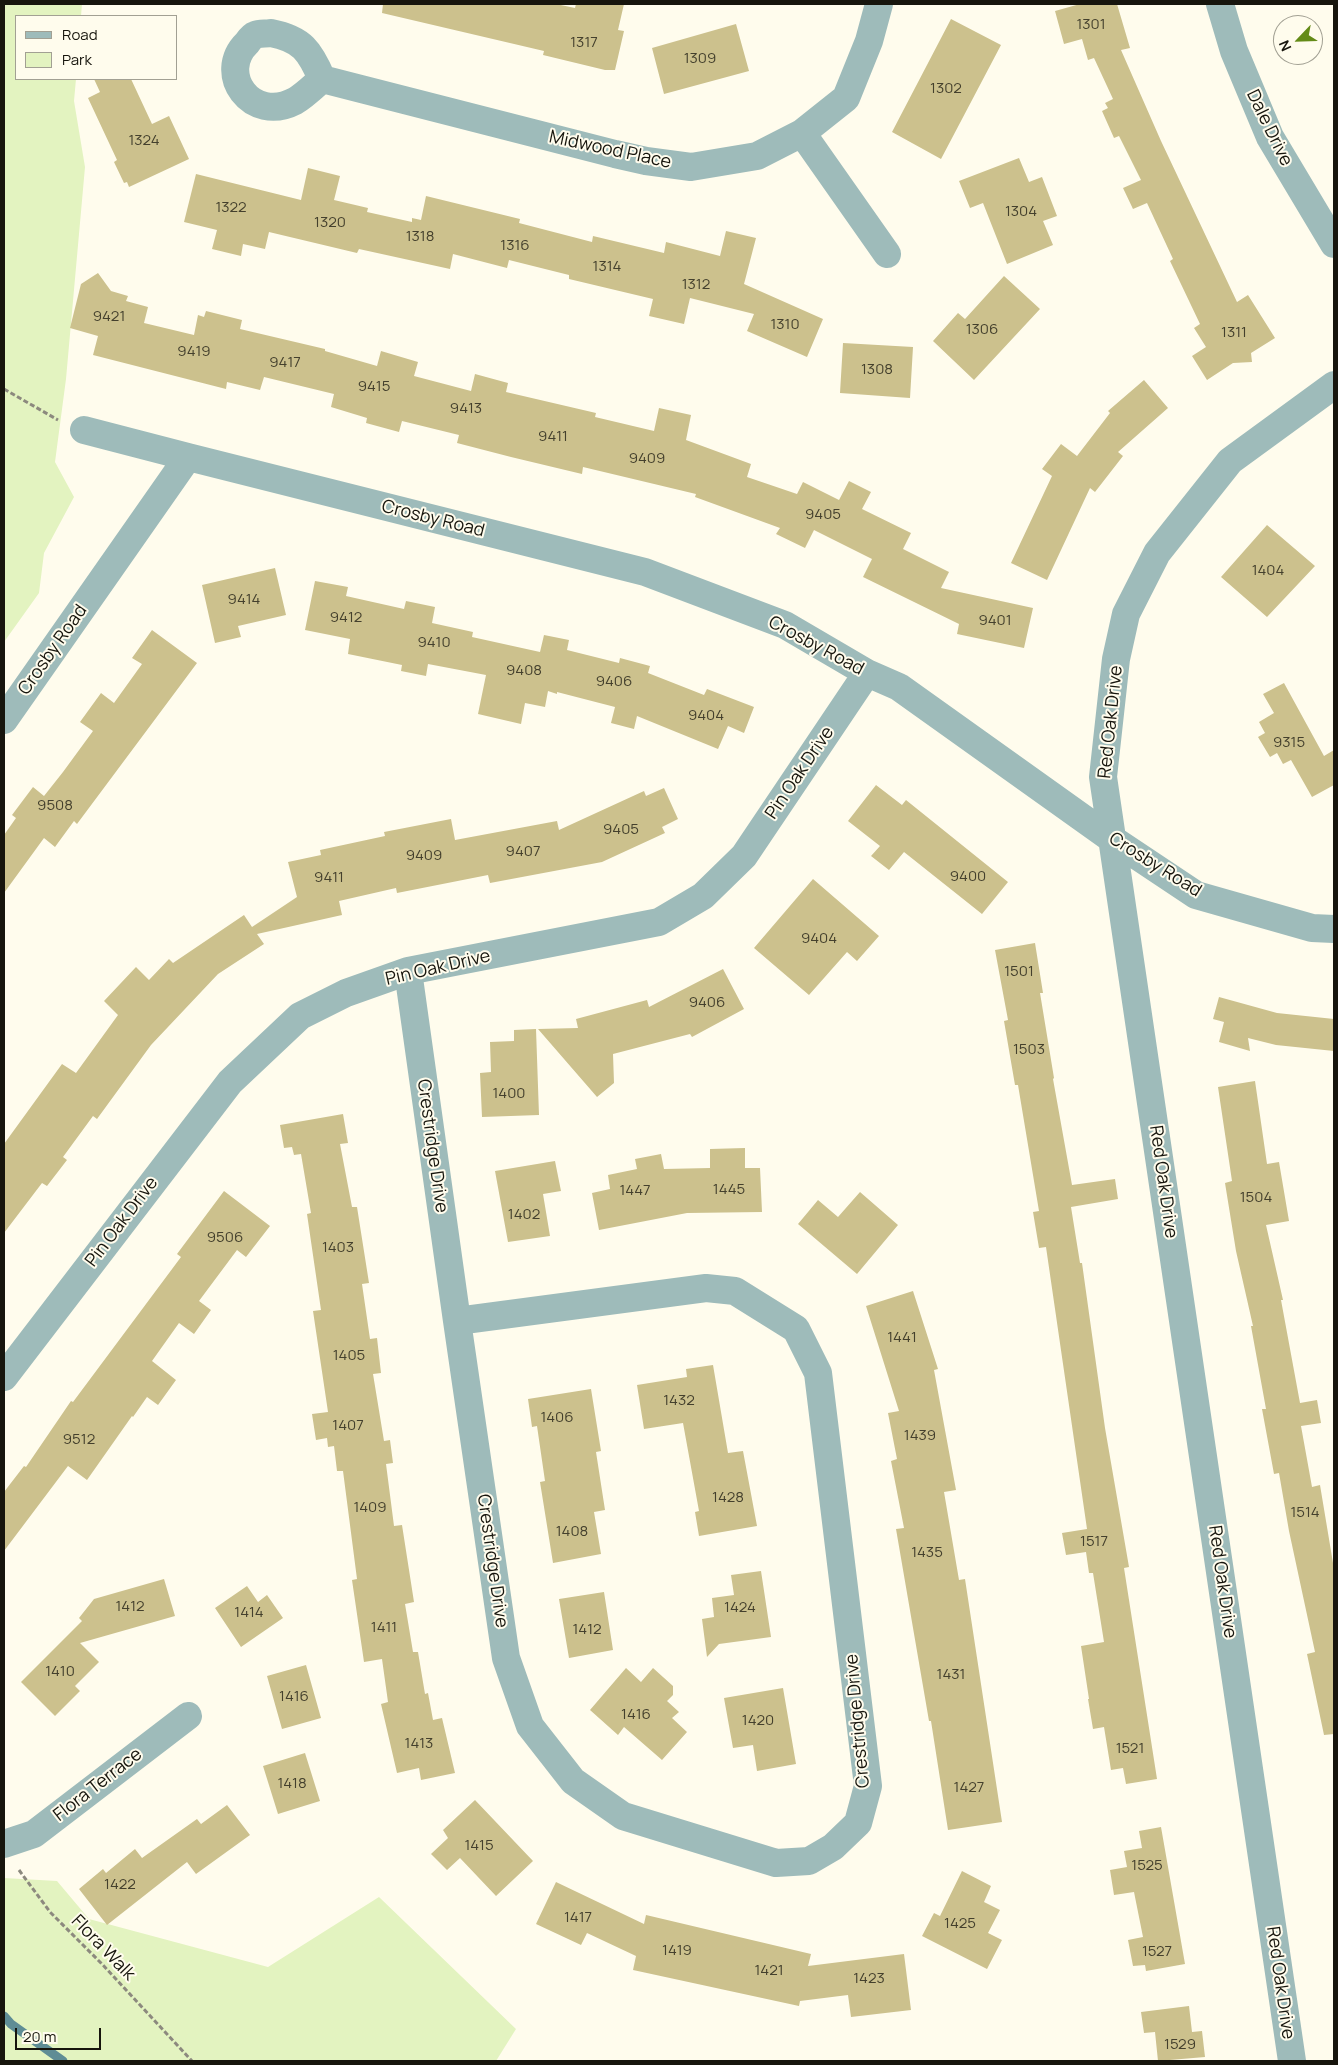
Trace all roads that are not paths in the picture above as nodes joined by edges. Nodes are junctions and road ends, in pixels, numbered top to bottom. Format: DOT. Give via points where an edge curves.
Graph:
graph roads {
  1 [pos="879,4"];
  2 [pos="1220,4"];
  3 [pos="322,79"];
  4 [pos="802,133"];
  5 [pos="1334,244"];
  6 [pos="886,254"];
  7 [pos="1334,385"];
  8 [pos="84,430"];
  9 [pos="188,457"];
  10 [pos="867,673"];
  11 [pos="4,720"];
  12 [pos="1112,839"];
  13 [pos="1334,929"];
  14 [pos="408,971"];
  15 [pos="457,1321"];
  16 [pos="4,1377"];
  17 [pos="188,1716"];
  18 [pos="10,1855"];
  19 [pos="1292,2061"];
  1 -- 4 [label="street, Midwood Place" via="869,41 846,98"];
  2 -- 5 [label="street, Dale Drive" via="1234,51 1270,137"];
  3 -- 4 [label="street, Midwood Place" via="615,154 691,167 757,156"];
  4 -- 6 [label="street"];
  7 -- 12 [label="street, Red Oak Drive" via="1230,461 1157,553 1126,614 1116,659 1103,777"];
  8 -- 9 [label="street, Crosby Road"];
  9 -- 10 [label="street, Crosby Road" via="645,572 785,625"];
  9 -- 11 [label="street, Crosby Road"];
  10 -- 12 [label="street, Crosby Road" via="898,687"];
  10 -- 14 [label="street, Pin Oak Drive" via="744,856 703,896 659,922"];
  12 -- 13 [label="street, Crosby Road" via="1196,895 1312,928"];
  12 -- 19 [label="street, Red Oak Drive"];
  14 -- 15 [label="street, Crestridge Drive"];
  14 -- 16 [label="street, Pin Oak Drive" via="346,993 300,1016 230,1082"];
  15 -- 15 [label="street, Crestridge Drive" via="506,1658 530,1726 573,1781 623,1816 776,1863 809,1861 833,1847 858,1823 868,1786 818,1373 796,1329 735,1291 706,1288"];
  17 -- 18 [label="street, Flora Terrace"];
}
